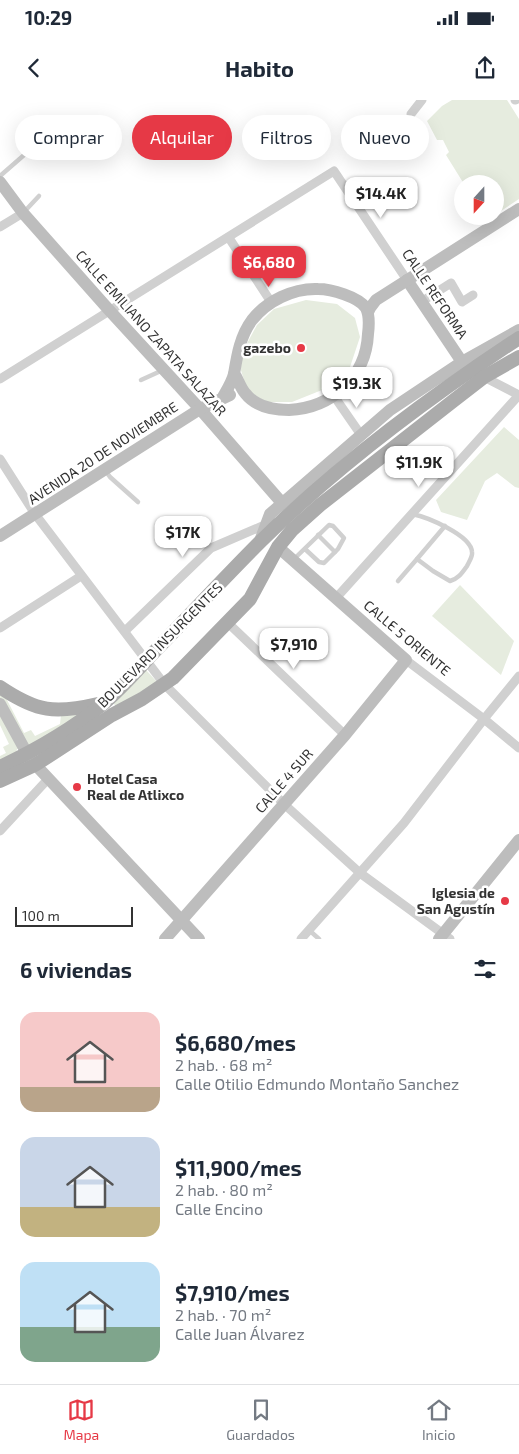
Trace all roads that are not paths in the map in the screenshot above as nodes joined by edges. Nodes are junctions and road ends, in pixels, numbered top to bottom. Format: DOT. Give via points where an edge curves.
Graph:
graph roads {
  1 [pos="422,100"];
  2 [pos="411,114"];
  3 [pos="18,160"];
  4 [pos="0,176"];
  5 [pos="0,182"];
  6 [pos="39,196"];
  7 [pos="518,210"];
  8 [pos="23,213"];
  9 [pos="0,227"];
  10 [pos="229,238"];
  11 [pos="407,280"];
  12 [pos="472,295"];
  13 [pos="271,302"];
  14 [pos="421,302"];
  15 [pos="364,307"];
  16 [pos="109,310"];
  17 [pos="519,330"];
  18 [pos="519,338"];
  19 [pos="519,357"];
  20 [pos="466,366"];
  21 [pos="164,370"];
  22 [pos="234,373"];
  23 [pos="484,376"];
  24 [pos="0,379"];
  25 [pos="140,380"];
  26 [pos="245,393"];
  27 [pos="519,395"];
  28 [pos="334,396"];
  29 [pos="223,398"];
  30 [pos="200,408"];
  31 [pos="361,435"];
  32 [pos="0,459"];
  33 [pos="105,470"];
  34 [pos="400,472"];
  35 [pos="448,473"];
  36 [pos="138,502"];
  37 [pos="282,503"];
  38 [pos="35,514"];
  39 [pos="412,514"];
  40 [pos="267,524"];
  41 [pos="445,526"];
  42 [pos="0,536"];
  43 [pos="318,536"];
  44 [pos="260,542"];
  45 [pos="278,546"];
  46 [pos="305,549"];
  47 [pos="335,552"];
  48 [pos="417,559"];
  49 [pos="294,560"];
  50 [pos="82,576"];
  51 [pos="398,581"];
  52 [pos="337,597"];
  53 [pos="228,623"];
  54 [pos="0,628"];
  55 [pos="125,631"];
  56 [pos="406,660"];
  57 [pos="148,664"];
  58 [pos="519,676"];
  59 [pos="165,685"];
  60 [pos="0,687"];
  61 [pos="104,703"];
  62 [pos="0,704"];
  63 [pos="484,719"];
  64 [pos="345,735"];
  65 [pos="519,748"];
  66 [pos="31,760"];
  67 [pos="0,767"];
  68 [pos="48,779"];
  69 [pos="0,781"];
  70 [pos="284,804"];
  71 [pos="0,830"];
  72 [pos="519,840"];
  73 [pos="360,873"];
  74 [pos="181,920"];
  75 [pos="309,930"];
  76 [pos="444,937"];
  77 [pos="165,939"];
  78 [pos="199,939"];
  79 [pos="301,939"];
  80 [pos="319,939"];
  1 -- 2 [label="street"];
  3 -- 4 [label="lane"];
  5 -- 8 [label="street, CALLE EMILIANO ZAPATA SALAZAR"];
  6 -- 8 [label="lane"];
  7 -- 11 [label="street"];
  8 -- 9 [label="street"];
  8 -- 16 [label="street, CALLE EMILIANO ZAPATA SALAZAR"];
  10 -- 11 [label="street, CALLE REFORMA" via="334,171"];
  10 -- 13 [label="street"];
  10 -- 16 [label="street"];
  11 -- 14 [label="street, CALLE REFORMA"];
  11 -- 15 [label="street"];
  12 -- 14 [label="street" via="462,302 451,283"];
  13 -- 15 [label="street" via="299,291 318,289 335,292"];
  13 -- 22 [label="street" via="252,320 241,341"];
  14 -- 20 [label="street, CALLE REFORMA"];
  15 -- 28 [label="street" via="368,338 364,356 356,373"];
  16 -- 21 [label="street, CALLE EMILIANO ZAPATA SALAZAR"];
  16 -- 24 [label="street"];
  17 -- 20 [label="street, BOULEVARD INSURGENTES"];
  18 -- 20 [label="main road, BOULEVARD INSURGENTES"];
  19 -- 23 [label="main road, BOULEVARD INSURGENTES"];
  20 -- 23 [label="street"];
  20 -- 31 [label="street, BOULEVARD INSURGENTES" via="390,410"];
  20 -- 44 [label="main road, BOULEVARD INSURGENTES" via="310,495"];
  21 -- 25 [label="lane"];
  21 -- 30 [label="street, CALLE EMILIANO ZAPATA SALAZAR"];
  22 -- 26 [label="street"];
  22 -- 29 [label="street"];
  23 -- 27 [label="street"];
  23 -- 45 [label="main road, BOULEVARD INSURGENTES" via="320,505"];
  26 -- 28 [label="street" via="266,408 283,410 300,410"];
  26 -- 29 [label="street, AVENIDA 20 DE NOVIEMBRE"];
  27 -- 35 [label="street"];
  28 -- 31 [label="street"];
  29 -- 30 [label="street, AVENIDA 20 DE NOVIEMBRE"];
  30 -- 33 [label="street, AVENIDA 20 DE NOVIEMBRE"];
  30 -- 37 [label="street, CALLE EMILIANO ZAPATA SALAZAR"];
  31 -- 37 [label="street, BOULEVARD INSURGENTES"];
  32 -- 38 [label="street"];
  33 -- 36 [label="lane"];
  33 -- 38 [label="street, AVENIDA 20 DE NOVIEMBRE"];
  34 -- 35 [label="lane" via="434,465"];
  35 -- 39 [label="street"];
  37 -- 40 [label="street, BOULEVARD INSURGENTES" via="270,514"];
  38 -- 42 [label="street, AVENIDA 20 DE NOVIEMBRE"];
  38 -- 50 [label="street"];
  39 -- 41 [label="lane"];
  39 -- 52 [label="street"];
  40 -- 44 [label="street, BOULEVARD INSURGENTES"];
  40 -- 55 [label="street" via="211,548"];
  41 -- 48 [label="lane"];
  41 -- 48 [label="lane" via="469,543 473,553 459,578 450,581"];
  43 -- 46 [label="lane"];
  43 -- 47 [label="lane"];
  43 -- 47 [label="lane" via="329,525 333,526 344,538"];
  44 -- 57 [label="main road, BOULEVARD INSURGENTES"];
  45 -- 49 [label="street, CALLE 5 ORIENTE"];
  45 -- 53 [label="main road, BOULEVARD INSURGENTES" via="250,600"];
  46 -- 47 [label="lane" via="324,563"];
  46 -- 49 [label="lane"];
  48 -- 51 [label="lane"];
  49 -- 52 [label="street, CALLE 5 ORIENTE"];
  50 -- 54 [label="street"];
  50 -- 55 [label="street"];
  52 -- 56 [label="street, CALLE 5 ORIENTE"];
  53 -- 59 [label="main road, BOULEVARD INSURGENTES"];
  53 -- 64 [label="street"];
  55 -- 57 [label="street"];
  56 -- 63 [label="street, CALLE 5 ORIENTE"];
  56 -- 64 [label="street, CALLE 4 SUR"];
  57 -- 59 [label="street"];
  57 -- 61 [label="main road, BOULEVARD INSURGENTES"];
  58 -- 63 [label="street"];
  59 -- 66 [label="main road, BOULEVARD INSURGENTES"];
  59 -- 70 [label="street"];
  60 -- 61 [label="main road" via="22,702 46,709 68,710"];
  61 -- 66 [label="main road, BOULEVARD INSURGENTES"];
  62 -- 66 [label="street"];
  63 -- 65 [label="street, CALLE 5 ORIENTE"];
  63 -- 73 [label="street" via="404,824"];
  64 -- 70 [label="street, CALLE 4 SUR"];
  66 -- 67 [label="main road"];
  66 -- 68 [label="street"];
  66 -- 69 [label="main road"];
  68 -- 71 [label="street"];
  68 -- 74 [label="street"];
  70 -- 73 [label="street"];
  70 -- 74 [label="street, CALLE 4 SUR"];
  72 -- 76 [label="street"];
  73 -- 75 [label="street"];
  73 -- 76 [label="street"];
  74 -- 77 [label="street, CALLE 4 SUR"];
  74 -- 78 [label="street"];
  75 -- 79 [label="street"];
  75 -- 80 [label="lane"];
}
